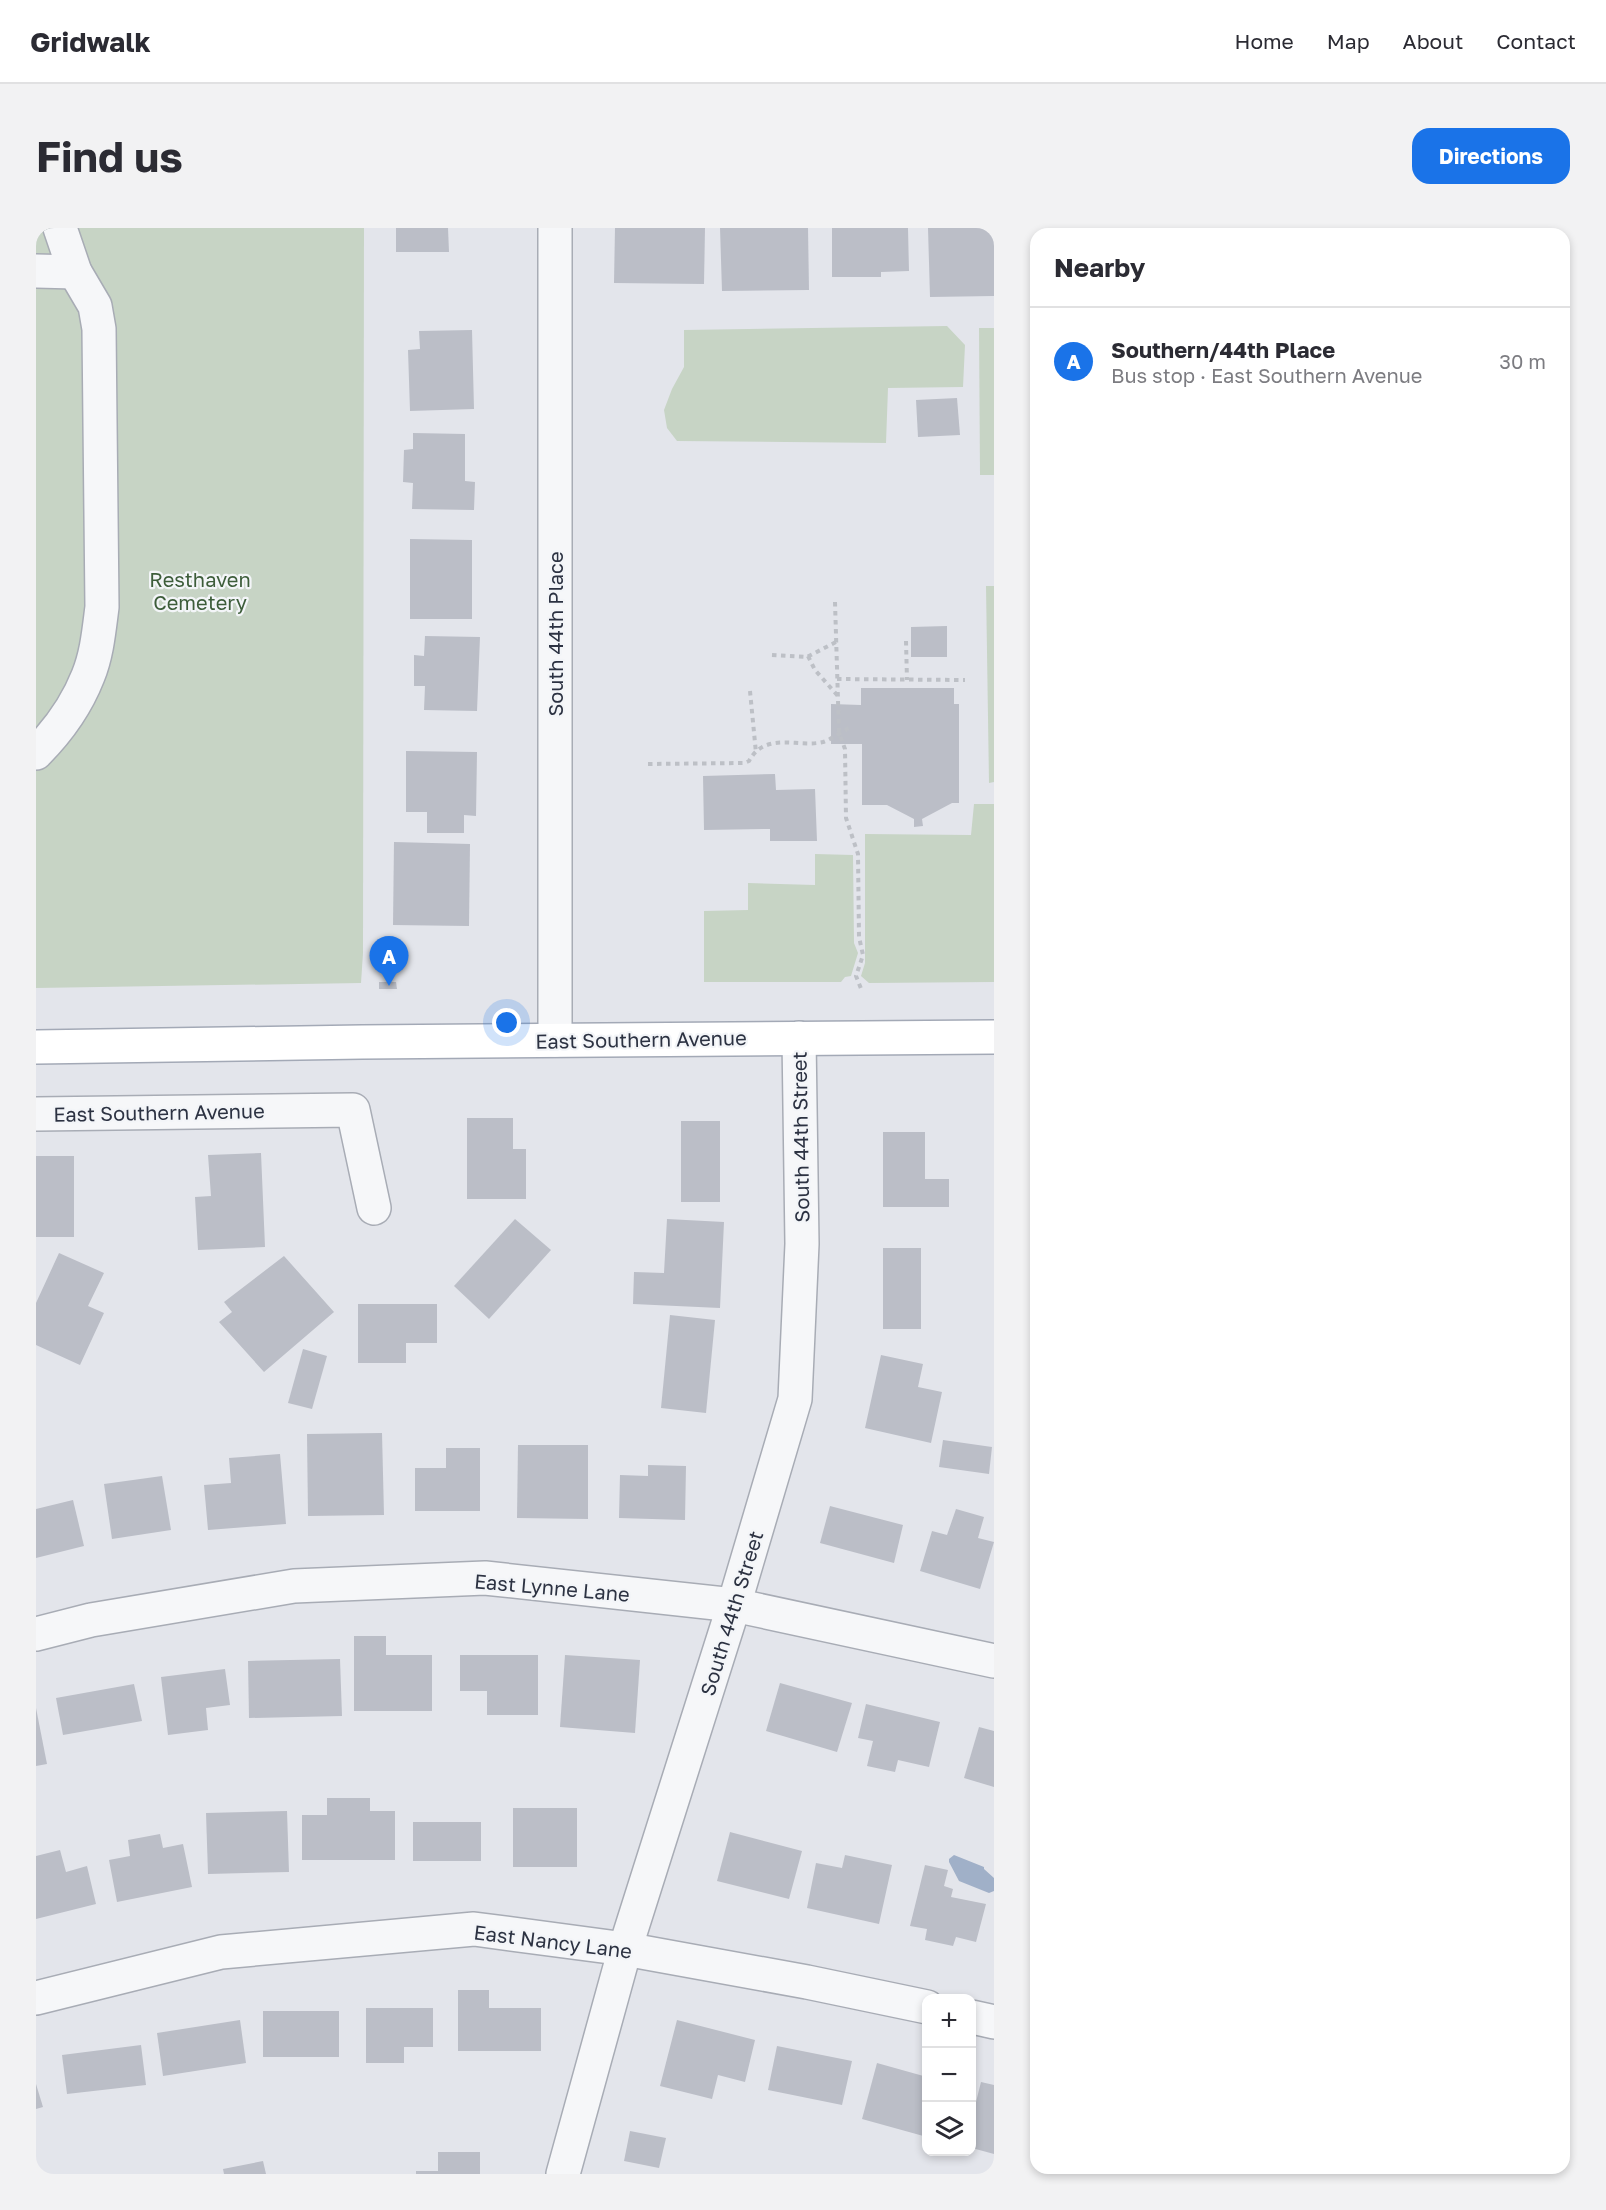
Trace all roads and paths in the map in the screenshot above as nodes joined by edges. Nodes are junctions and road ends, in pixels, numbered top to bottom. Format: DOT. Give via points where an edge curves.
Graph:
graph roads {
  1 [pos="60,228"];
  2 [pos="555,228"];
  3 [pos="36,271"];
  4 [pos="75,272"];
  5 [pos="835,602"];
  6 [pos="906,641"];
  7 [pos="836,642"];
  8 [pos="772,656"];
  9 [pos="808,656"];
  10 [pos="837,679"];
  11 [pos="907,680"];
  12 [pos="965,680"];
  13 [pos="750,691"];
  14 [pos="838,696"];
  15 [pos="849,728"];
  16 [pos="839,733"];
  17 [pos="36,753"];
  18 [pos="756,753"];
  19 [pos="648,765"];
  20 [pos="862,991"];
  21 [pos="994,1037"];
  22 [pos="798,1038"];
  23 [pos="555,1040"];
  24 [pos="36,1047"];
  25 [pos="36,1114"];
  26 [pos="374,1208"];
  27 [pos="734,1605"];
  28 [pos="36,1634"];
  29 [pos="994,1661"];
  30 [pos="626,1949"];
  31 [pos="36,1998"];
  32 [pos="922,2006"];
  33 [pos="976,2018"];
  34 [pos="994,2022"];
  35 [pos="563,2174"];
  1 -- 4 [label="street"];
  2 -- 23 [label="street, South 44th Place"];
  3 -- 4 [label="street"];
  4 -- 17 [label="street" via="95,306 99,329 102,607 88,676 64,720"];
  5 -- 7 [label="path"];
  6 -- 11 [label="path"];
  7 -- 9 [label="path"];
  7 -- 10 [label="path"];
  8 -- 9 [label="path"];
  9 -- 14 [label="path" via="814,670"];
  10 -- 11 [label="path"];
  10 -- 14 [label="path"];
  11 -- 12 [label="path"];
  13 -- 18 [label="path"];
  14 -- 16 [label="path"];
  15 -- 16 [label="path"];
  16 -- 18 [label="path" via="824,742 774,743"];
  16 -- 20 [label="path" via="845,748 846,818 858,854 859,937 863,955 856,976"];
  18 -- 19 [label="path" via="744,763"];
  21 -- 22 [label="main road, East Southern Avenue"];
  22 -- 23 [label="main road, East Southern Avenue"];
  22 -- 27 [label="street, South 44th Street" via="802,1244 795,1399"];
  23 -- 24 [label="main road, East Southern Avenue"];
  25 -- 26 [label="street, East Southern Avenue" via="353,1110"];
  27 -- 28 [label="street, East Lynne Lane" via="473,1578 294,1586 91,1620"];
  27 -- 29 [label="street, East Lynne Lane"];
  27 -- 30 [label="street, South 44th Street"];
  30 -- 31 [label="street, East Nancy Lane" via="474,1929 221,1952"];
  30 -- 32 [label="street, East Nancy Lane"];
  30 -- 35 [label="street, South 44th Street"];
  33 -- 34 [label="street"];
}
